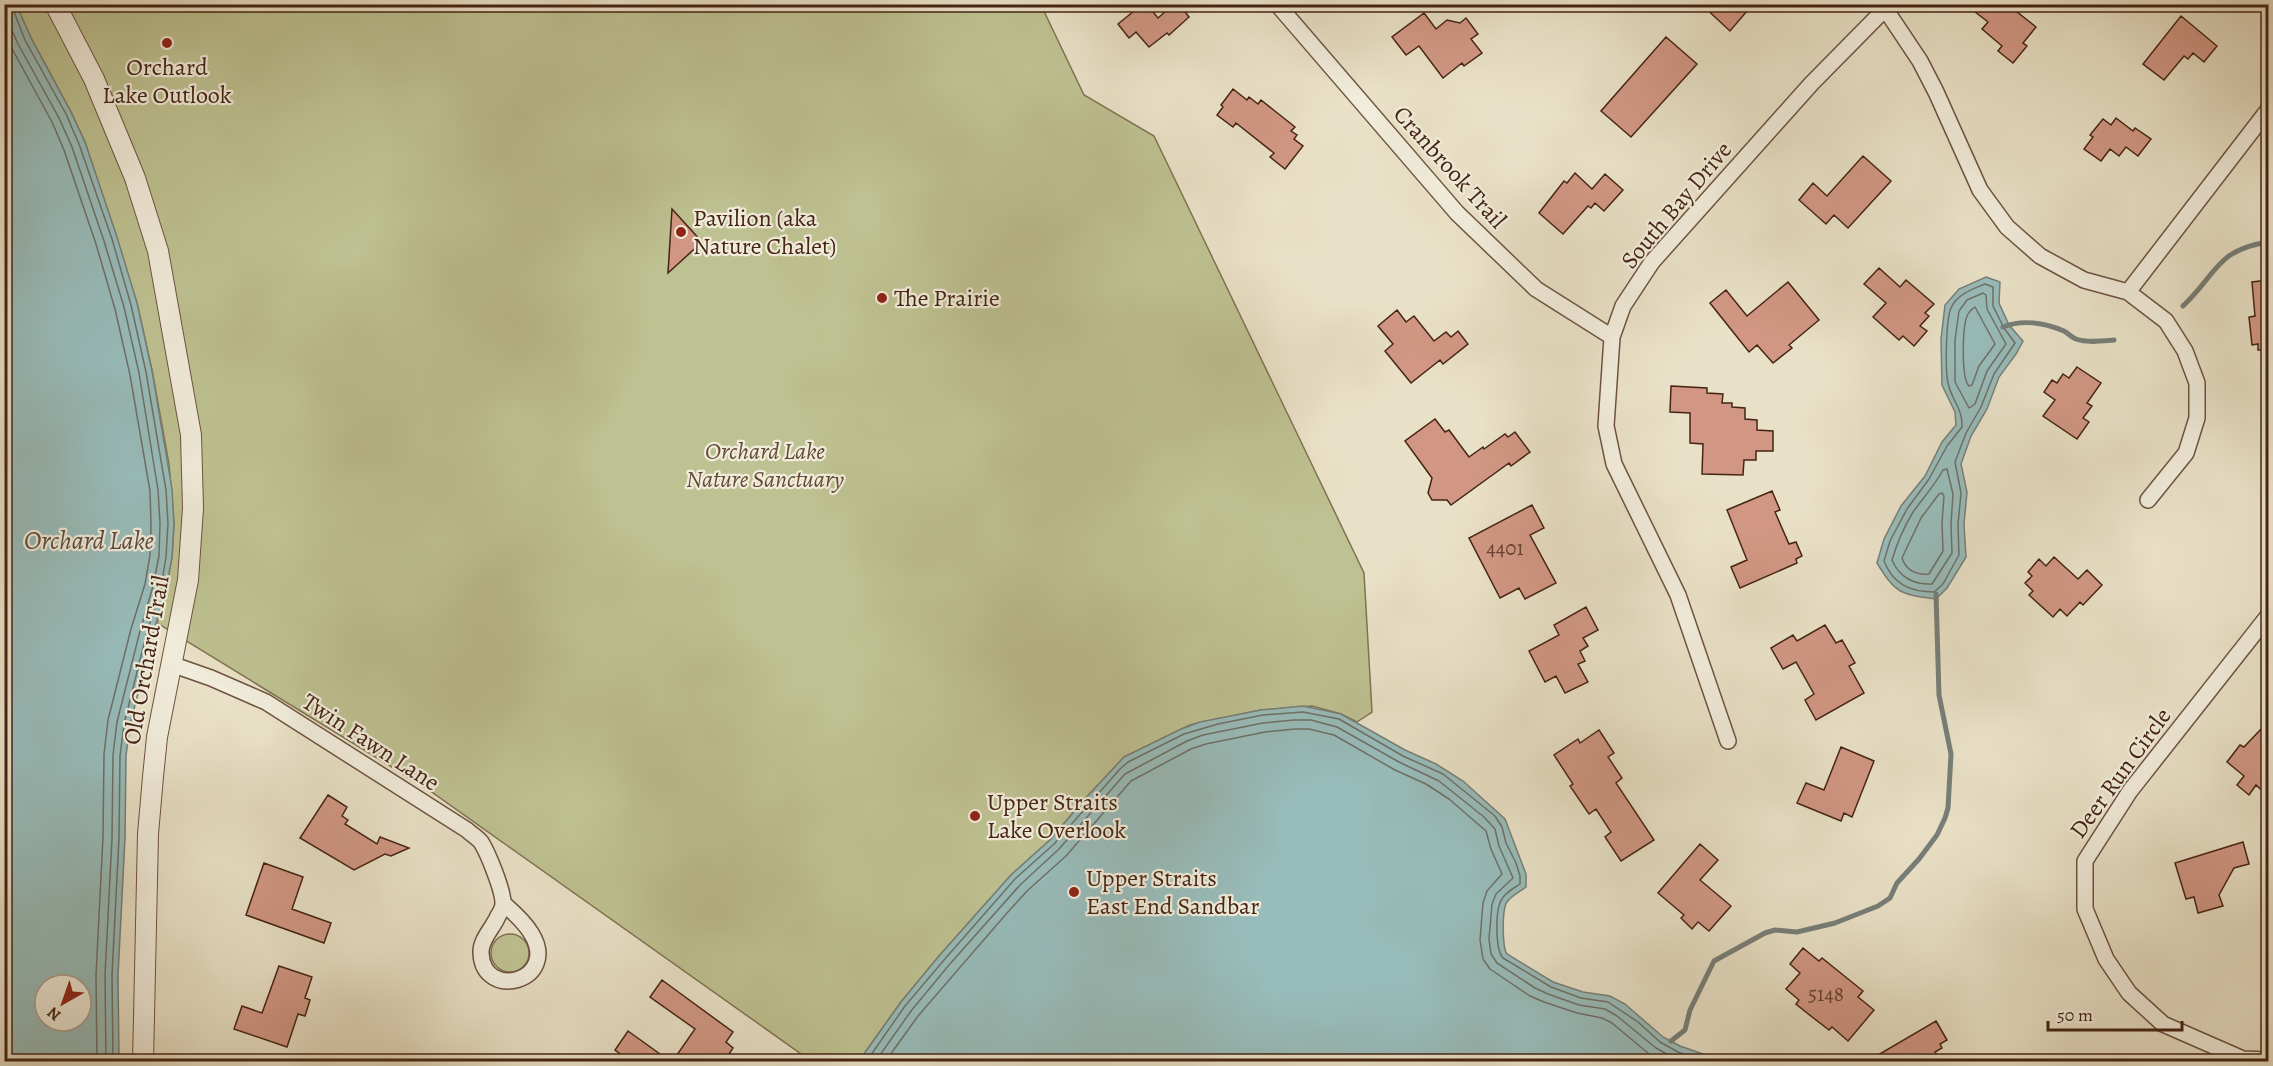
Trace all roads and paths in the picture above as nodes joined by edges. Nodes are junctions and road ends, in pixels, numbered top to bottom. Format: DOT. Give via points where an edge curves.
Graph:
graph roads {
  1 [pos="55,4"];
  2 [pos="1277,4"];
  3 [pos="1883,7"];
  4 [pos="2268,110"];
  5 [pos="2128,292"];
  6 [pos="1611,337"];
  7 [pos="2148,500"];
  8 [pos="2268,616"];
  9 [pos="171,664"];
  10 [pos="1728,741"];
  11 [pos="503,903"];
  12 [pos="2268,1060"];
  13 [pos="143,1062"];
  1 -- 9 [label="street, Old Orchard Trail" via="94,79 135,178 158,251 178,353 191,435 193,508 188,580"];
  2 -- 6 [label="street, Cranbrook Trail" via="1457,213 1536,288"];
  3 -- 5 [label="street" via="1920,61 1980,190 2007,226 2050,262 2084,280"];
  3 -- 6 [label="street, South Bay Drive" via="1652,262 1623,306"];
  4 -- 5 [label="street"];
  5 -- 7 [label="street" via="2166,321 2185,351 2197,383 2197,418 2186,453"];
  6 -- 10 [label="street, South Bay Drive" via="1606,426 1614,464 1678,595"];
  8 -- 12 [label="street, Deer Run Circle" via="2130,791 2085,861 2085,909 2106,959 2130,993 2163,1024 2243,1059"];
  9 -- 11 [label="street, Twin Fawn Lane" via="266,702 467,830 480,841 486,853"];
  9 -- 13 [label="street, Old Orchard Trail" via="157,736 150,811"];
  11 -- 11 [label="street, Twin Fawn Lane" via="480,951 490,974 510,982 528,976 538,958 532,934"];
}
